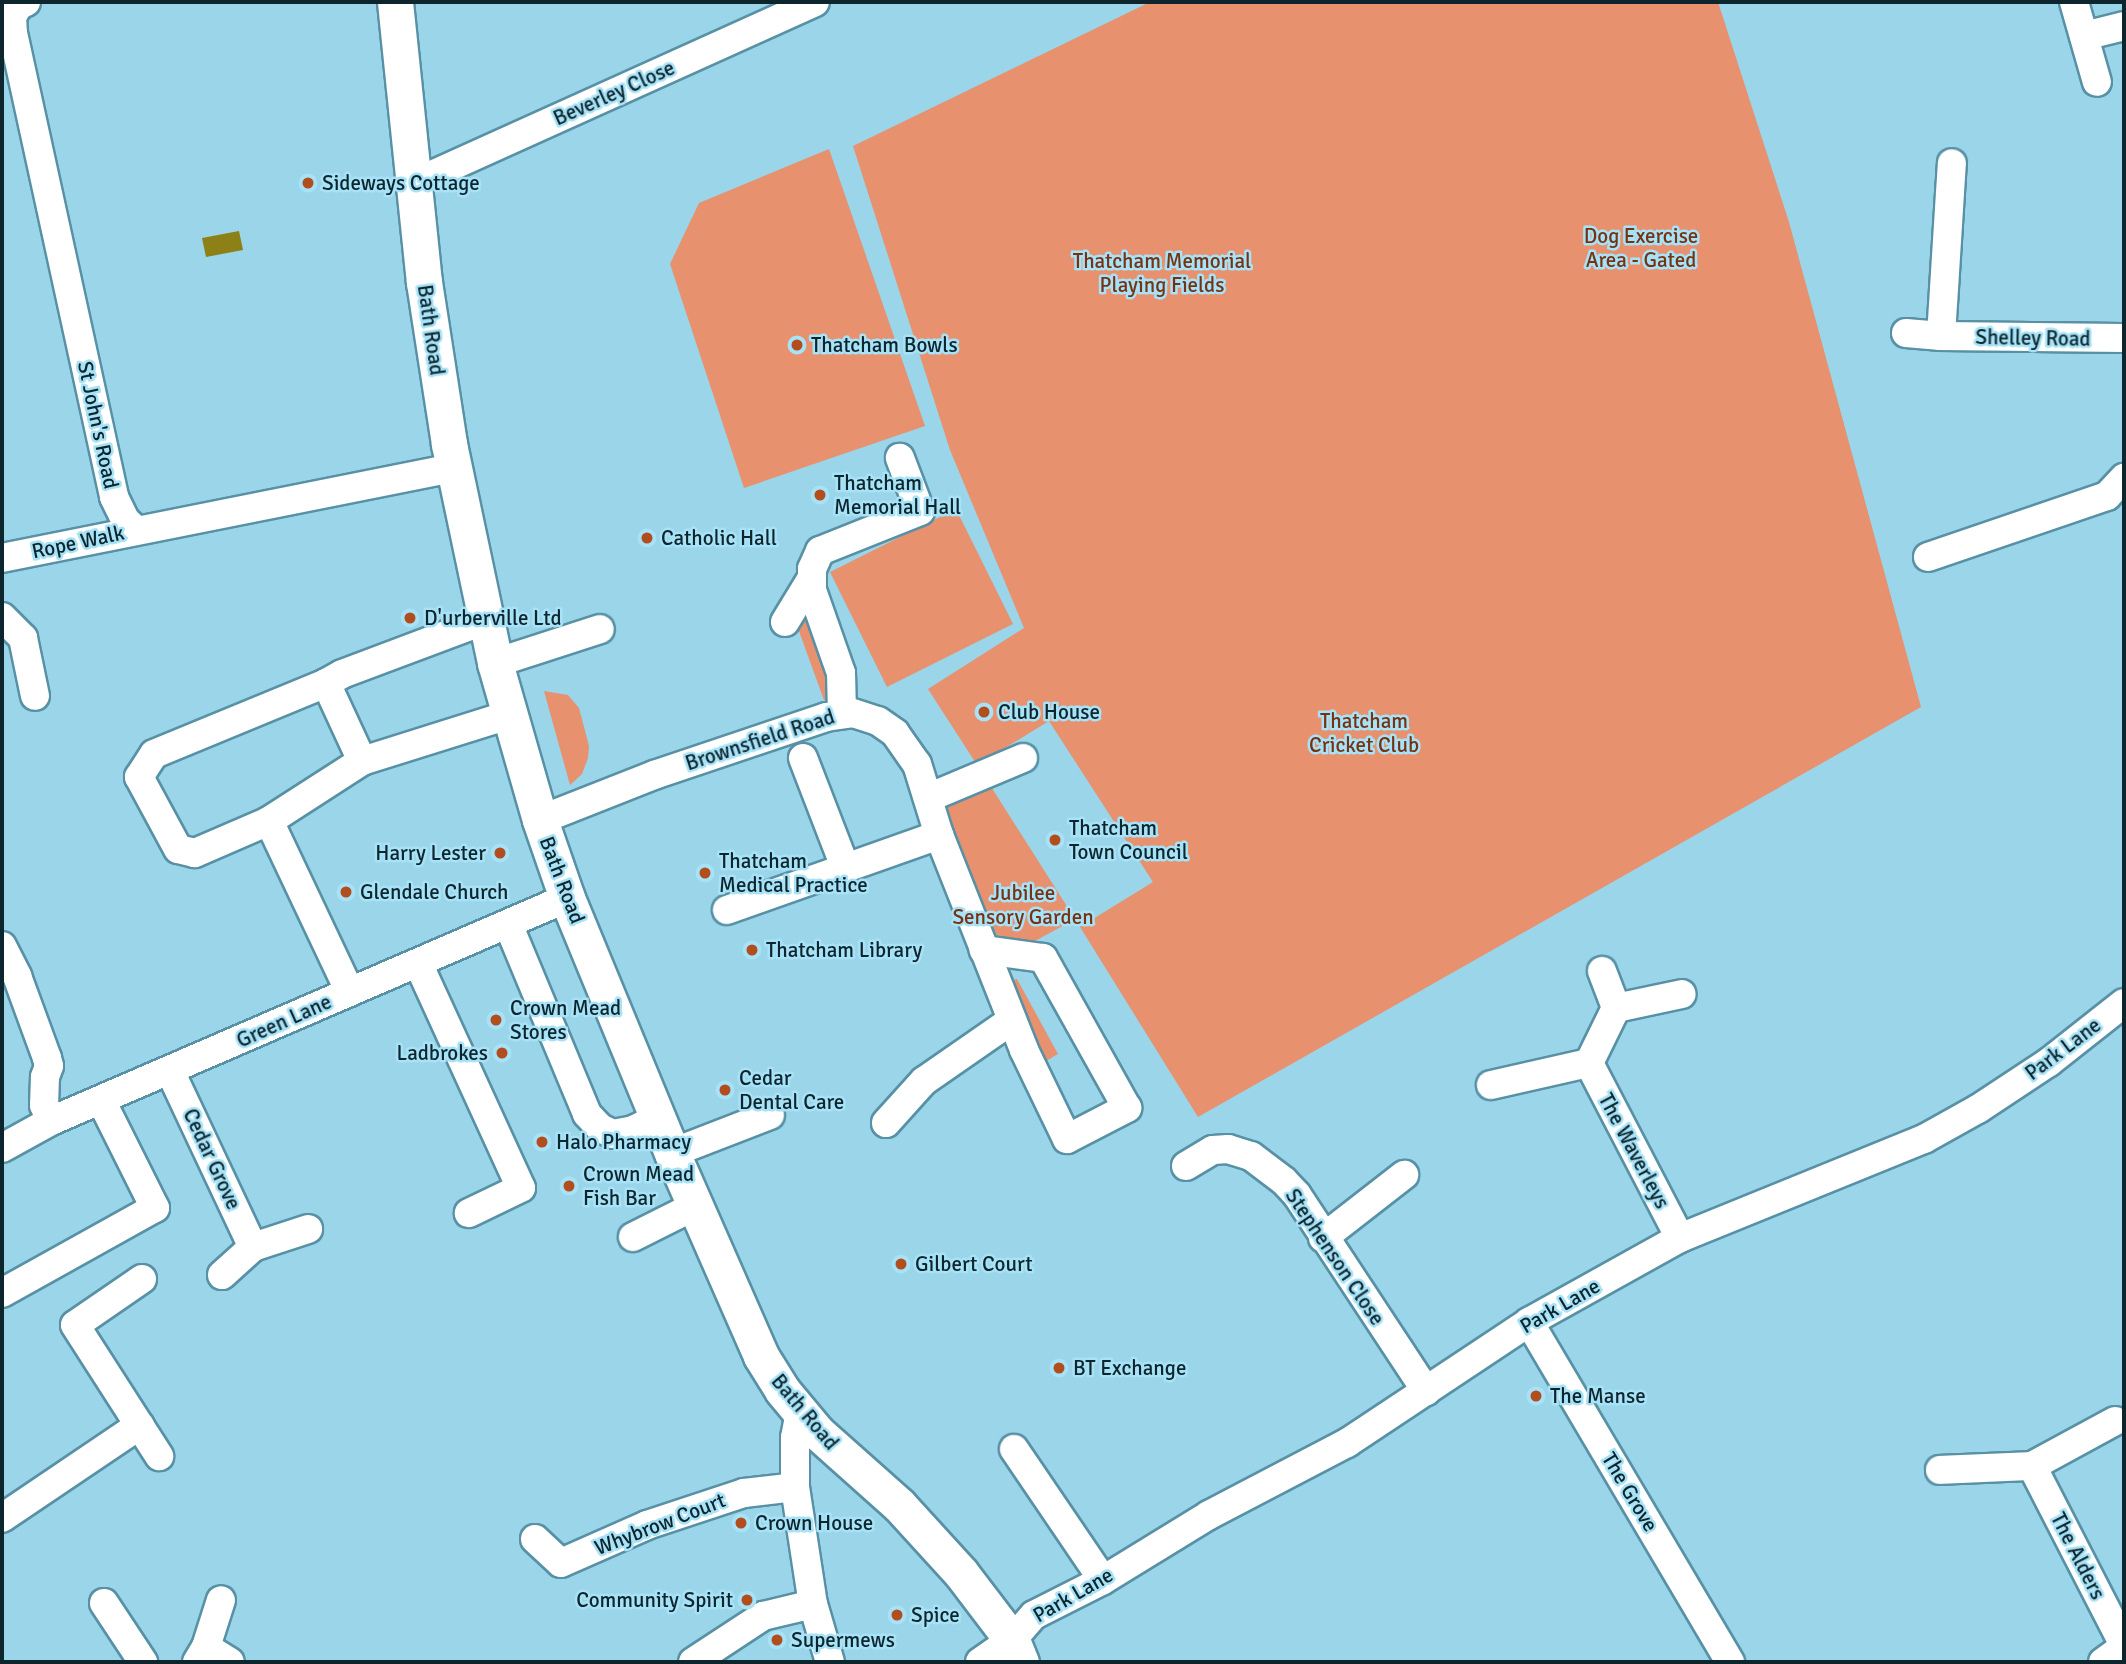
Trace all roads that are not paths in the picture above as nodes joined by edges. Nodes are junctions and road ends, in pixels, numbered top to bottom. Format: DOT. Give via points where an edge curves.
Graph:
graph roads {
  1 [pos="26,2"];
  2 [pos="395,2"];
  3 [pos="815,2"];
  4 [pos="2074,2"];
  5 [pos="2124,26"];
  6 [pos="8,29"];
  7 [pos="2084,36"];
  8 [pos="2097,82"];
  9 [pos="1952,163"];
  10 [pos="412,180"];
  11 [pos="1906,333"];
  12 [pos="1941,336"];
  13 [pos="2124,338"];
  14 [pos="900,458"];
  15 [pos="454,468"];
  16 [pos="2124,478"];
  17 [pos="136,530"];
  18 [pos="1928,557"];
  19 [pos="8,562"];
  20 [pos="810,581"];
  21 [pos="2,617"];
  22 [pos="486,620"];
  23 [pos="785,621"];
  24 [pos="600,629"];
  25 [pos="495,663"];
  26 [pos="326,683"];
  27 [pos="35,696"];
  28 [pos="842,713"];
  29 [pos="509,716"];
  30 [pos="803,758"];
  31 [pos="1023,758"];
  32 [pos="362,761"];
  33 [pos="928,798"];
  34 [pos="540,820"];
  35 [pos="269,821"];
  36 [pos="939,835"];
  37 [pos="845,867"];
  38 [pos="567,898"];
  39 [pos="727,910"];
  40 [pos="508,924"];
  41 [pos="2,946"];
  42 [pos="984,950"];
  43 [pos="418,963"];
  44 [pos="1602,971"];
  45 [pos="350,992"];
  46 [pos="1682,994"];
  47 [pos="2124,1003"];
  48 [pos="1616,1008"];
  49 [pos="1012,1020"];
  50 [pos="1589,1063"];
  51 [pos="170,1071"];
  52 [pos="1492,1085"];
  53 [pos="101,1100"];
  54 [pos="770,1115"];
  55 [pos="658,1118"];
  56 [pos="51,1121"];
  57 [pos="886,1123"];
  58 [pos="2,1148"];
  59 [pos="672,1153"];
  60 [pos="1186,1166"];
  61 [pos="1404,1175"];
  62 [pos="695,1206"];
  63 [pos="469,1213"];
  64 [pos="307,1228"];
  65 [pos="633,1237"];
  66 [pos="1323,1238"];
  67 [pos="1680,1238"];
  68 [pos="253,1247"];
  69 [pos="222,1275"];
  70 [pos="142,1279"];
  71 [pos="2,1293"];
  72 [pos="1529,1322"];
  73 [pos="1426,1391"];
  74 [pos="800,1412"];
  75 [pos="2115,1421"];
  76 [pos="140,1424"];
  77 [pos="1014,1449"];
  78 [pos="159,1456"];
  79 [pos="2032,1466"];
  80 [pos="1940,1470"];
  81 [pos="795,1487"];
  82 [pos="2,1518"];
  83 [pos="535,1539"];
  84 [pos="1102,1580"];
  85 [pos="221,1600"];
  86 [pos="104,1603"];
  87 [pos="813,1604"];
  88 [pos="2124,1646"];
  89 [pos="1017,1651"];
  90 [pos="202,1655"];
  91 [pos="143,1662"];
  92 [pos="230,1662"];
  93 [pos="693,1662"];
  94 [pos="830,1662"];
  95 [pos="980,1662"];
  96 [pos="1730,1662"];
  97 [pos="2103,1662"];
  1 -- 6 [label="street, St John's Road" via="19,5"];
  2 -- 10 [label="main road, Bath Road"];
  3 -- 10 [label="street, Beverley Close" via="432,176"];
  4 -- 7 [label="street"];
  5 -- 7 [label="street"];
  6 -- 17 [label="street, St John's Road" via="114,497 125,520"];
  7 -- 8 [label="street"];
  9 -- 12 [label="street"];
  10 -- 15 [label="main road, Bath Road"];
  11 -- 12 [label="street, Shelley Road"];
  12 -- 13 [label="street, Shelley Road"];
  14 -- 20 [label="street" via="920,511 820,551"];
  15 -- 17 [label="street"];
  15 -- 22 [label="main road, Bath Road"];
  16 -- 18 [label="street" via="2107,496"];
  17 -- 19 [label="street, Rope Walk"];
  20 -- 23 [label="street"];
  20 -- 28 [label="street" via="841,673"];
  21 -- 27 [label="street" via="23,638"];
  22 -- 25 [label="main road, Bath Road"];
  22 -- 26 [label="street"];
  24 -- 25 [label="street"];
  25 -- 29 [label="main road, Bath Road"];
  26 -- 32 [label="street"];
  26 -- 35 [label="street" via="154,754 139,777 178,849 195,853"];
  28 -- 33 [label="street, Brownsfield Road" via="865,716 895,733 917,764"];
  28 -- 34 [label="street, Brownsfield Road" via="654,775"];
  29 -- 32 [label="street"];
  29 -- 34 [label="main road, Bath Road"];
  30 -- 37 [label="street"];
  31 -- 33 [label="street"];
  32 -- 35 [label="street"];
  33 -- 36 [label="street, Brownsfield Road"];
  34 -- 38 [label="main road, Bath Road"];
  35 -- 45 [label="street"];
  36 -- 37 [label="street"];
  36 -- 42 [label="street, Brownsfield Road"];
  37 -- 39 [label="street"];
  38 -- 40 [label="street, Green Lane"];
  38 -- 55 [label="main road, Bath Road"];
  40 -- 43 [label="street, Green Lane"];
  40 -- 55 [label="street" via="587,1114 613,1134"];
  41 -- 56 [label="street" via="50,1066 44,1105"];
  42 -- 49 [label="street, Brownsfield Road"];
  42 -- 49 [label="street, Brownsfield Road" via="1043,958 1127,1108 1067,1139"];
  43 -- 45 [label="street, Green Lane"];
  43 -- 63 [label="street" via="521,1188"];
  44 -- 48 [label="street"];
  45 -- 51 [label="street, Green Lane"];
  46 -- 48 [label="street"];
  47 -- 67 [label="street, Park Lane" via="2049,1062 1924,1139"];
  48 -- 50 [label="street"];
  49 -- 57 [label="street" via="924,1081"];
  50 -- 52 [label="street"];
  50 -- 67 [label="street, The Waverleys"];
  51 -- 53 [label="street, Green Lane"];
  51 -- 68 [label="street, Cedar Grove"];
  53 -- 56 [label="street, Green Lane"];
  53 -- 71 [label="street" via="155,1208"];
  54 -- 59 [label="street"];
  55 -- 59 [label="main road, Bath Road"];
  56 -- 58 [label="street, Green Lane"];
  59 -- 62 [label="main road, Bath Road"];
  60 -- 66 [label="street, Stephenson Close" via="1221,1149 1251,1156 1292,1189"];
  61 -- 66 [label="street"];
  62 -- 65 [label="street"];
  62 -- 74 [label="main road, Bath Road" via="761,1356"];
  64 -- 68 [label="street"];
  66 -- 73 [label="street, Stephenson Close"];
  67 -- 72 [label="street, Park Lane"];
  68 -- 69 [label="street"];
  70 -- 76 [label="street" via="75,1325"];
  72 -- 73 [label="street, Park Lane"];
  72 -- 96 [label="street, The Grove"];
  73 -- 84 [label="street, Park Lane" via="1338,1448 1209,1515"];
  74 -- 81 [label="street"];
  74 -- 89 [label="main road, Bath Road" via="926,1534 989,1607"];
  75 -- 79 [label="street"];
  76 -- 78 [label="street"];
  76 -- 82 [label="street"];
  77 -- 84 [label="street"];
  79 -- 80 [label="street"];
  79 -- 88 [label="street, The Alders"];
  81 -- 83 [label="street, Whybrow Court" via="744,1493 647,1525 561,1563"];
  81 -- 87 [label="street"];
  84 -- 89 [label="street, Park Lane" via="1034,1615"];
  85 -- 90 [label="street"];
  86 -- 91 [label="street"];
  87 -- 93 [label="street" via="763,1616"];
  87 -- 94 [label="street"];
  88 -- 97 [label="street"];
  89 -- 95 [label="street, Park Lane"];
  90 -- 92 [label="street"];
}
